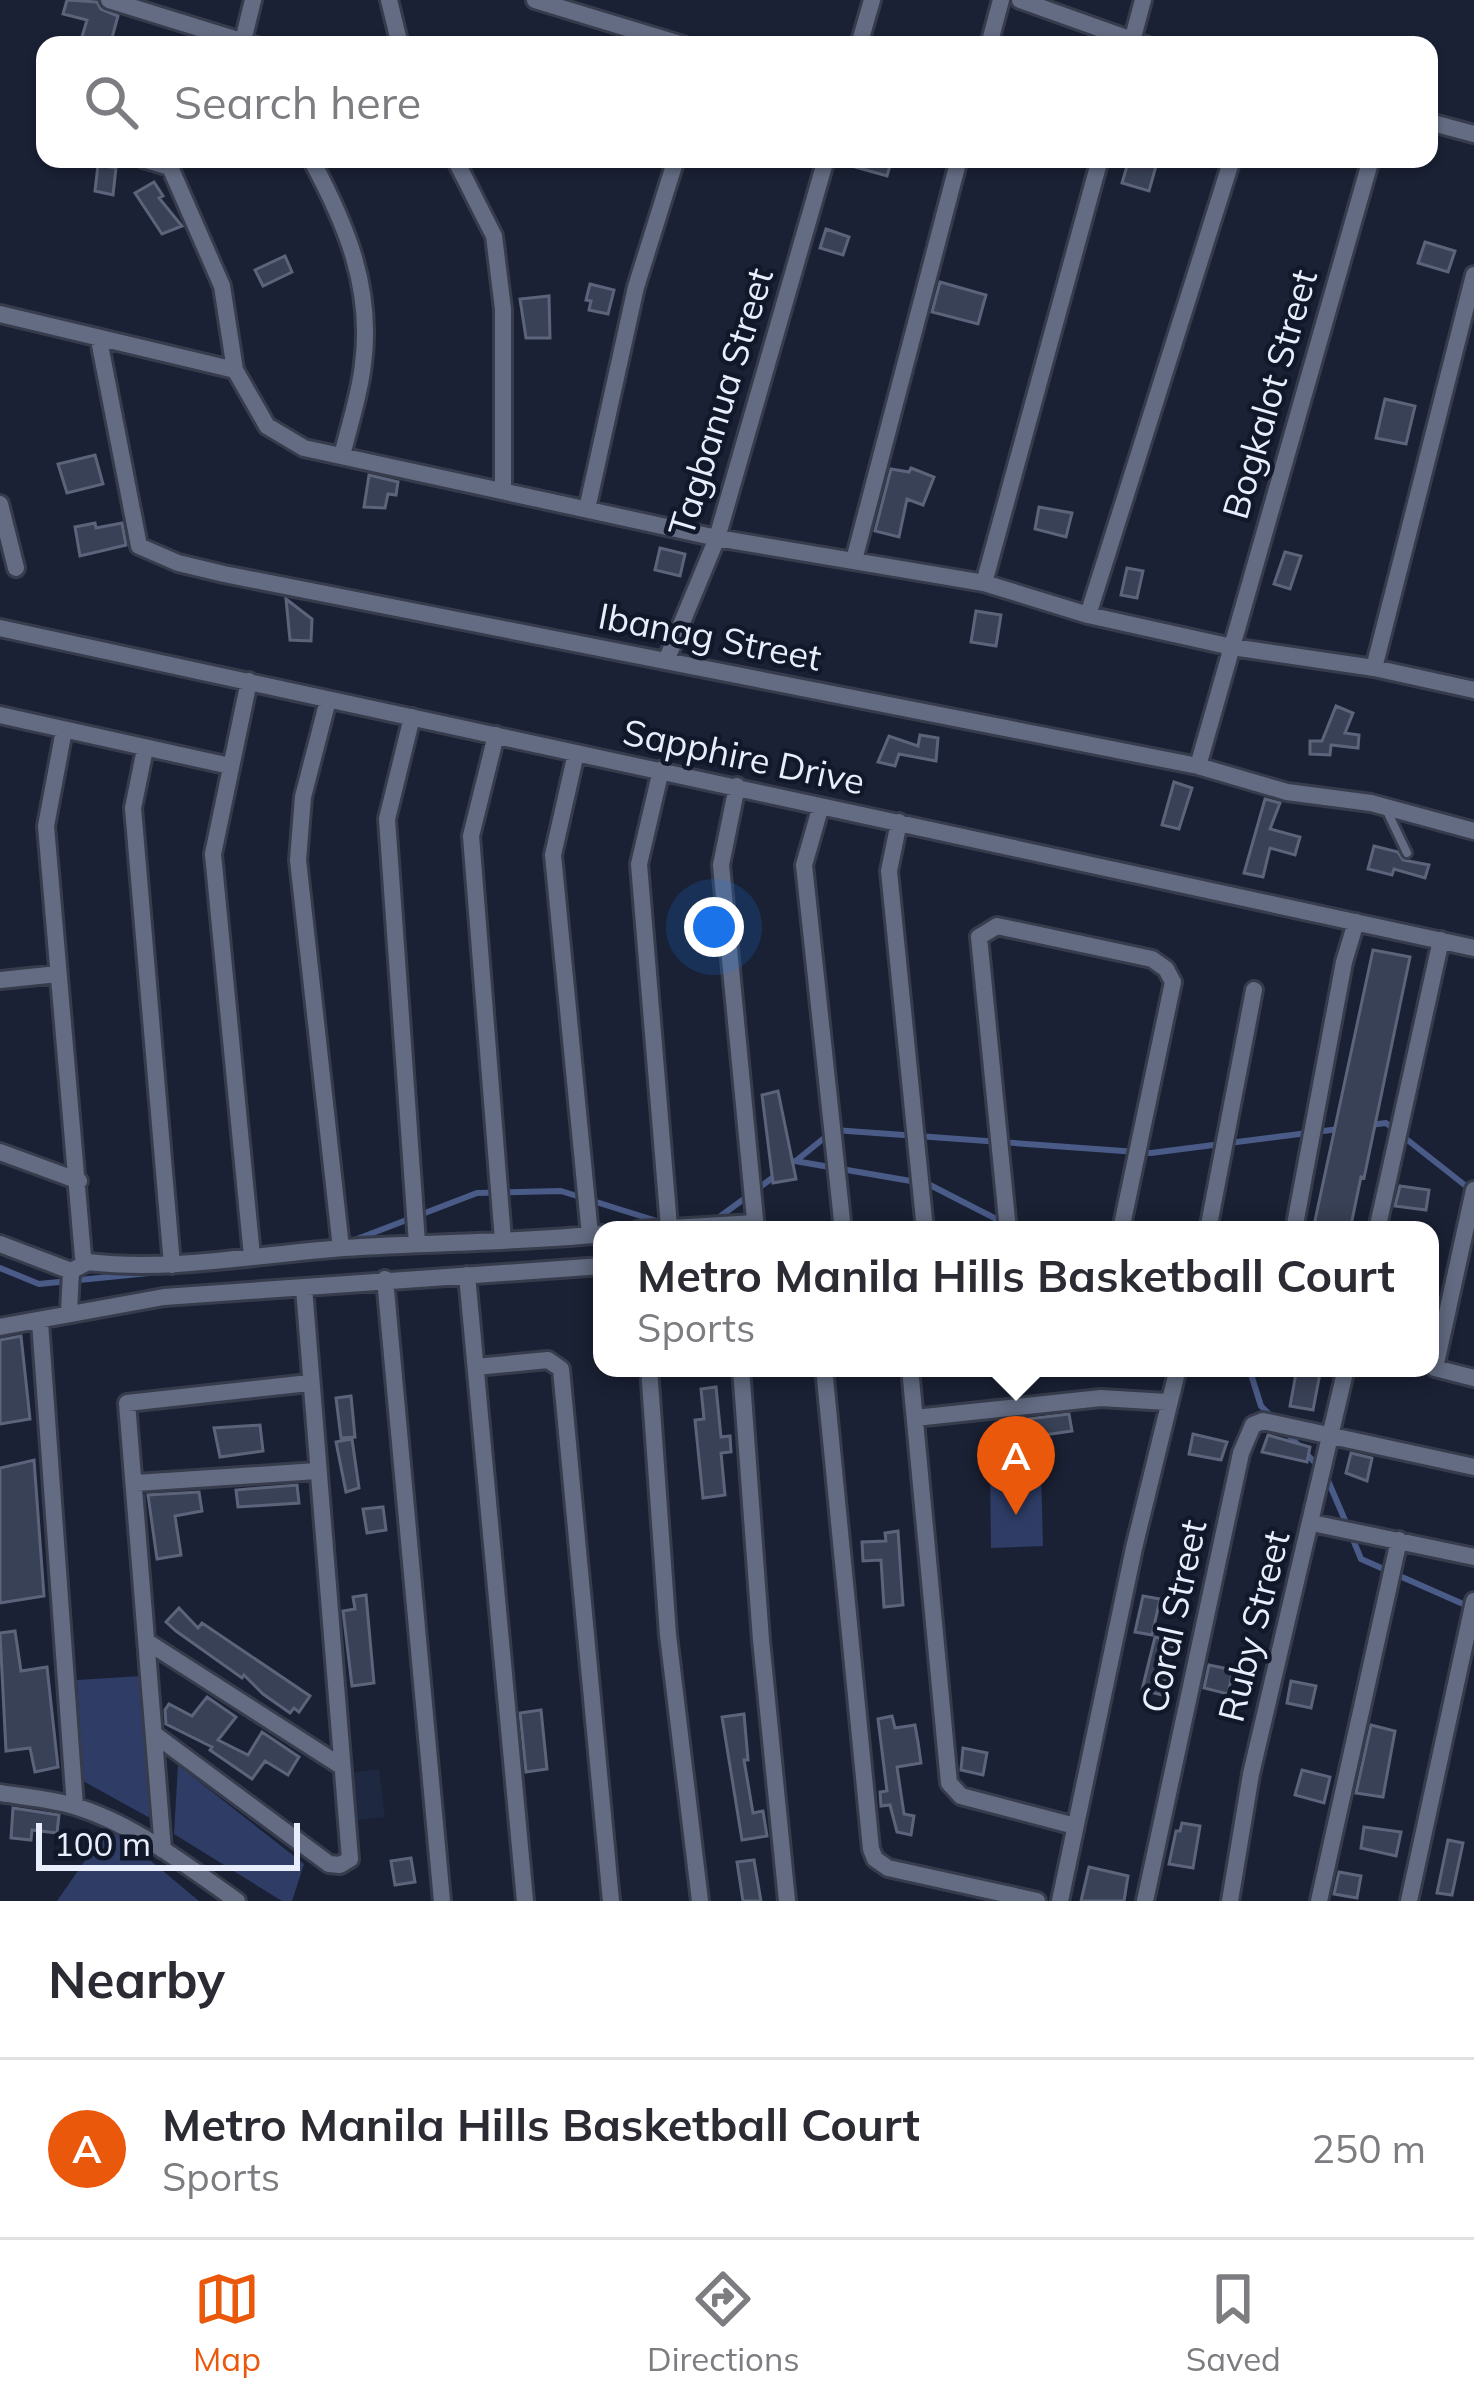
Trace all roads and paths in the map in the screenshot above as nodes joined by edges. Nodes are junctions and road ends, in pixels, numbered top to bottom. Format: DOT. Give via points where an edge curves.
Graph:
graph roads {
  1 [pos="109,0"];
  2 [pos="254,0"];
  3 [pos="389,0"];
  4 [pos="535,0"];
  5 [pos="872,0"];
  6 [pos="1001,0"];
  7 [pos="1020,0"];
  8 [pos="1143,0"];
  9 [pos="222,36"];
  10 [pos="248,36"];
  11 [pos="398,36"];
  12 [pos="653,36"];
  13 [pos="862,36"];
  14 [pos="991,36"];
  15 [pos="1118,36"];
  16 [pos="1138,36"];
  17 [pos="1438,124"];
  18 [pos="1474,134"];
  19 [pos="174,168"];
  20 [pos="316,168"];
  21 [pos="460,168"];
  22 [pos="673,168"];
  23 [pos="823,168"];
  24 [pos="957,168"];
  25 [pos="1098,168"];
  26 [pos="1229,168"];
  27 [pos="1368,168"];
  28 [pos="1474,275"];
  29 [pos="0,314"];
  30 [pos="99,340"];
  31 [pos="235,370"];
  32 [pos="342,455"];
  33 [pos="502,490"];
  34 [pos="0,504"];
  35 [pos="587,508"];
  36 [pos="717,538"];
  37 [pos="854,560"];
  38 [pos="16,568"];
  39 [pos="985,583"];
  40 [pos="1088,615"];
  41 [pos="0,628"];
  42 [pos="1232,647"];
  43 [pos="666,661"];
  44 [pos="1374,668"];
  45 [pos="249,681"];
  46 [pos="1474,690"];
  47 [pos="328,700"];
  48 [pos="0,715"];
  49 [pos="412,717"];
  50 [pos="64,730"];
  51 [pos="496,735"];
  52 [pos="145,749"];
  53 [pos="576,753"];
  54 [pos="230,766"];
  55 [pos="1198,766"];
  56 [pos="661,770"];
  57 [pos="737,786"];
  58 [pos="1385,807"];
  59 [pos="820,809"];
  60 [pos="899,822"];
  61 [pos="1474,832"];
  62 [pos="1407,853"];
  63 [pos="1356,922"];
  64 [pos="1441,940"];
  65 [pos="1474,947"];
  66 [pos="58,974"];
  67 [pos="0,980"];
  68 [pos="1254,990"];
  69 [pos="0,1152"];
  70 [pos="79,1181"];
  71 [pos="1474,1190"];
  72 [pos="595,1221"];
  73 [pos="669,1221"];
  74 [pos="755,1221"];
  75 [pos="842,1221"];
  76 [pos="924,1221"];
  77 [pos="1007,1221"];
  78 [pos="1123,1221"];
  79 [pos="1210,1221"];
  80 [pos="1296,1221"];
  81 [pos="1379,1221"];
  82 [pos="593,1234"];
  83 [pos="503,1240"];
  84 [pos="417,1243"];
  85 [pos="0,1244"];
  86 [pos="341,1248"];
  87 [pos="252,1256"];
  88 [pos="88,1262"];
  89 [pos="172,1265"];
  90 [pos="593,1267"];
  91 [pos="70,1271"];
  92 [pos="467,1275"];
  93 [pos="385,1280"];
  94 [pos="304,1288"];
  95 [pos="69,1312"];
  96 [pos="40,1322"];
  97 [pos="0,1327"];
  98 [pos="1439,1350"];
  99 [pos="476,1367"];
  100 [pos="1439,1369"];
  101 [pos="650,1377"];
  102 [pos="742,1377"];
  103 [pos="825,1377"];
  104 [pos="911,1377"];
  105 [pos="1175,1377"];
  106 [pos="1344,1377"];
  107 [pos="1474,1378"];
  108 [pos="309,1383"];
  109 [pos="1167,1402"];
  110 [pos="916,1418"];
  111 [pos="1332,1435"];
  112 [pos="1474,1466"];
  113 [pos="317,1471"];
  114 [pos="136,1483"];
  115 [pos="1312,1523"];
  116 [pos="1399,1540"];
  117 [pos="1474,1557"];
  118 [pos="1474,1601"];
  119 [pos="148,1643"];
  120 [pos="154,1734"];
  121 [pos="341,1766"];
  122 [pos="0,1793"];
  123 [pos="75,1806"];
  124 [pos="1075,1826"];
  125 [pos="163,1850"];
  126 [pos="237,1901"];
  127 [pos="442,1901"];
  128 [pos="525,1901"];
  129 [pos="611,1901"];
  130 [pos="700,1901"];
  131 [pos="787,1901"];
  132 [pos="1037,1901"];
  133 [pos="1060,1901"];
  134 [pos="1145,1901"];
  135 [pos="1229,1901"];
  136 [pos="1319,1901"];
  137 [pos="1409,1901"];
  1 -- 9 [label="street"];
  2 -- 10 [label="street"];
  3 -- 11 [label="street"];
  4 -- 12 [label="street"];
  5 -- 13 [label="street"];
  6 -- 14 [label="street"];
  7 -- 15 [label="street"];
  8 -- 16 [label="street"];
  17 -- 18 [label="street"];
  19 -- 31 [label="street" via="222,286"];
  20 -- 32 [label="street" via="344,220 364,300 364,364"];
  21 -- 33 [label="street" via="494,236"];
  22 -- 35 [label="street" via="636,287"];
  23 -- 36 [label="street, Tagbanua Street"];
  24 -- 37 [label="street"];
  25 -- 39 [label="street"];
  26 -- 40 [label="street"];
  27 -- 42 [label="street, Bogkalot Street"];
  28 -- 44 [label="street"];
  29 -- 30 [label="street"];
  30 -- 31 [label="street"];
  30 -- 43 [label="street, Ibanag Street" via="139,546 224,574"];
  31 -- 32 [label="street" via="267,426 304,448"];
  32 -- 33 [label="street"];
  33 -- 35 [label="street"];
  34 -- 38 [label="street"];
  35 -- 36 [label="street"];
  36 -- 37 [label="street"];
  36 -- 43 [label="street, Tagbanua Street"];
  37 -- 39 [label="street"];
  39 -- 40 [label="street"];
  40 -- 42 [label="street"];
  41 -- 45 [label="street, Sapphire Drive"];
  42 -- 44 [label="street"];
  42 -- 55 [label="street, Bogkalot Street"];
  43 -- 55 [label="street, Ibanag Street"];
  44 -- 46 [label="street"];
  45 -- 47 [label="street, Sapphire Drive"];
  45 -- 54 [label="street"];
  47 -- 49 [label="street, Sapphire Drive"];
  47 -- 86 [label="street" via="303,797 298,860"];
  48 -- 50 [label="street"];
  49 -- 51 [label="street, Sapphire Drive"];
  49 -- 84 [label="street" via="387,819"];
  50 -- 52 [label="street"];
  50 -- 66 [label="street" via="46,826"];
  51 -- 53 [label="street, Sapphire Drive"];
  51 -- 83 [label="street" via="471,836"];
  52 -- 54 [label="street"];
  52 -- 89 [label="street" via="133,808"];
  53 -- 56 [label="street, Sapphire Drive"];
  53 -- 72 [label="street" via="554,855"];
  54 -- 87 [label="street" via="213,854"];
  55 -- 58 [label="street, Ibanag Street" via="1287,792"];
  56 -- 57 [label="street, Sapphire Drive"];
  56 -- 73 [label="street" via="639,864"];
  57 -- 59 [label="street, Sapphire Drive"];
  57 -- 74 [label="street" via="721,865"];
  58 -- 61 [label="street, Ibanag Street"];
  58 -- 62 [label="lane"];
  59 -- 60 [label="street, Sapphire Drive"];
  59 -- 75 [label="street" via="804,865"];
  60 -- 63 [label="street, Sapphire Drive"];
  60 -- 76 [label="street" via="890,871"];
  63 -- 64 [label="street, Sapphire Drive"];
  63 -- 80 [label="street"];
  64 -- 65 [label="street, Sapphire Drive"];
  64 -- 81 [label="street"];
  66 -- 67 [label="street"];
  66 -- 70 [label="street"];
  68 -- 79 [label="street"];
  69 -- 70 [label="street"];
  70 -- 88 [label="street"];
  71 -- 98 [label="street"];
  77 -- 78 [label="street" via="979,937 997,926 1152,959 1173,982"];
  82 -- 83 [label="street"];
  83 -- 84 [label="street"];
  84 -- 86 [label="street"];
  85 -- 91 [label="street"];
  86 -- 87 [label="street"];
  87 -- 89 [label="street"];
  88 -- 89 [label="street"];
  88 -- 91 [label="street"];
  90 -- 92 [label="street"];
  91 -- 95 [label="street"];
  92 -- 93 [label="street"];
  92 -- 99 [label="street"];
  93 -- 94 [label="street"];
  93 -- 127 [label="street"];
  94 -- 95 [label="street"];
  94 -- 108 [label="street"];
  95 -- 96 [label="street"];
  96 -- 97 [label="street"];
  96 -- 123 [label="street"];
  99 -- 128 [label="street"];
  99 -- 129 [label="street" via="548,1360 561,1369"];
  100 -- 107 [label="street"];
  101 -- 130 [label="street" via="668,1635"];
  102 -- 131 [label="street"];
  103 -- 132 [label="street" via="875,1859"];
  104 -- 110 [label="street"];
  105 -- 109 [label="street"];
  106 -- 111 [label="street, Ruby Street"];
  108 -- 113 [label="street"];
  108 -- 114 [label="street" via="127,1403"];
  109 -- 110 [label="street" via="1101,1398"];
  109 -- 124 [label="street"];
  110 -- 124 [label="street" via="949,1783 961,1796"];
  111 -- 112 [label="street, Coral Street"];
  111 -- 115 [label="street, Ruby Street"];
  111 -- 134 [label="street, Coral Street" via="1263,1421 1249,1432"];
  113 -- 114 [label="street"];
  113 -- 121 [label="street"];
  114 -- 119 [label="street"];
  115 -- 116 [label="street"];
  115 -- 135 [label="street, Ruby Street"];
  116 -- 117 [label="street"];
  116 -- 136 [label="street"];
  118 -- 137 [label="street"];
  119 -- 120 [label="street"];
  119 -- 121 [label="street"];
  120 -- 121 [label="street" via="334,1866 351,1855"];
  120 -- 125 [label="street"];
  122 -- 123 [label="street"];
  123 -- 125 [label="street"];
  124 -- 133 [label="street"];
  125 -- 126 [label="street"];
}
